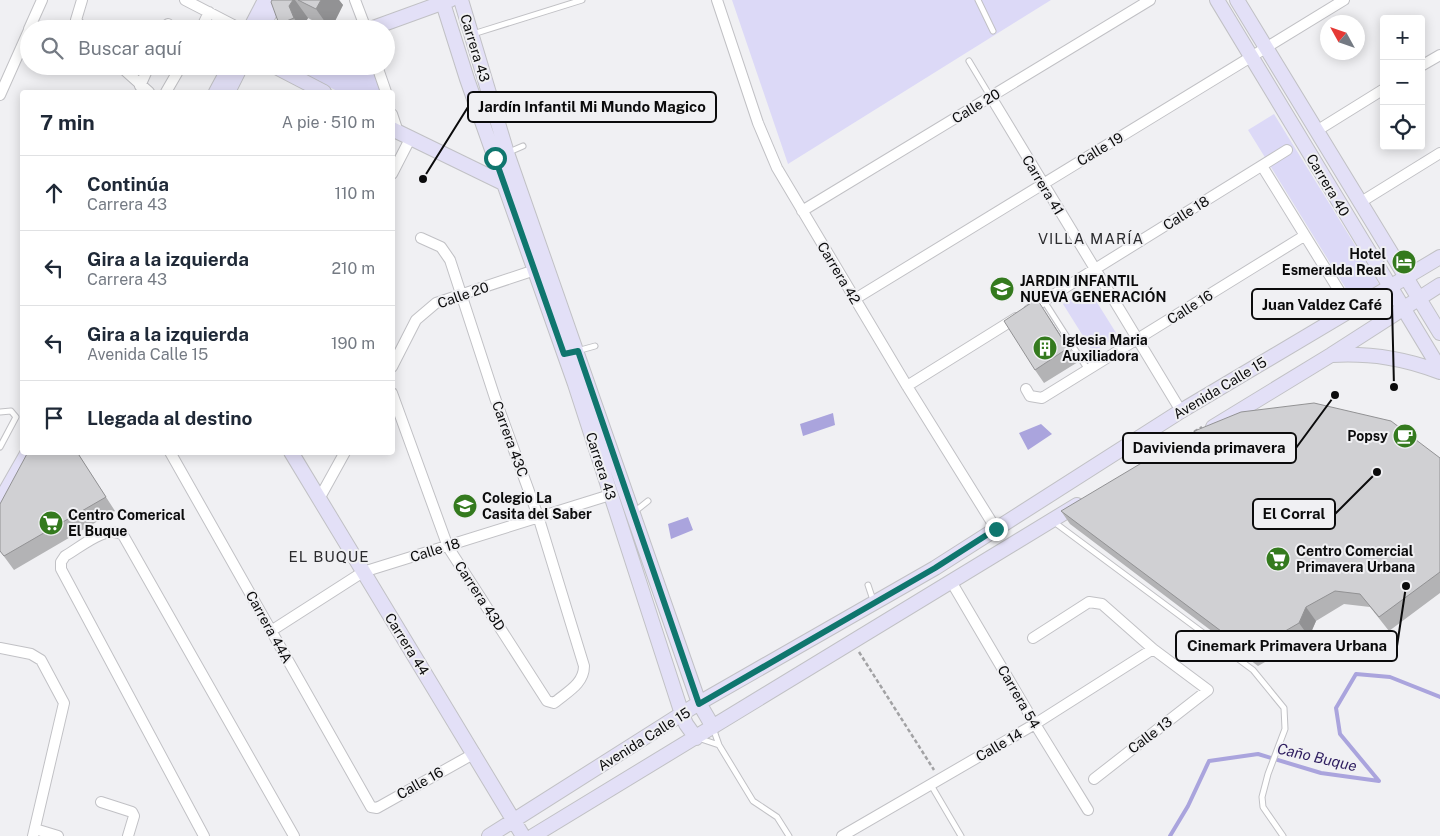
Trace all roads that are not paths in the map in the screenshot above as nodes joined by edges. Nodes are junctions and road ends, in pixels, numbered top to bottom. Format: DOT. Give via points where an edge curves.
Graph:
graph roads {
  1 [pos="42,0"];
  2 [pos="82,0"];
  3 [pos="186,0"];
  4 [pos="265,0"];
  5 [pos="278,0"];
  6 [pos="355,0"];
  7 [pos="461,0"];
  8 [pos="582,0"];
  9 [pos="717,0"];
  10 [pos="978,0"];
  11 [pos="1150,0"];
  12 [pos="1217,0"];
  13 [pos="1237,0"];
  14 [pos="1344,0"];
  15 [pos="445,1"];
  16 [pos="209,12"];
  17 [pos="33,20"];
  18 [pos="76,20"];
  19 [pos="205,20"];
  20 [pos="224,20"];
  21 [pos="255,20"];
  22 [pos="267,20"];
  23 [pos="363,20"];
  24 [pos="394,20"];
  25 [pos="993,31"];
  26 [pos="470,35"];
  27 [pos="1266,48"];
  28 [pos="20,49"];
  29 [pos="1440,54"];
  30 [pos="1250,58"];
  31 [pos="969,61"];
  32 [pos="1425,63"];
  33 [pos="129,75"];
  34 [pos="145,75"];
  35 [pos="176,75"];
  36 [pos="225,75"];
  37 [pos="236,75"];
  38 [pos="291,75"];
  39 [pos="380,75"];
  40 [pos="140,86"];
  41 [pos="146,90"];
  42 [pos="167,90"];
  43 [pos="217,90"];
  44 [pos="229,90"];
  45 [pos="320,90"];
  46 [pos="385,90"];
  47 [pos="1380,91"];
  48 [pos="0,95"];
  49 [pos="991,97"];
  50 [pos="395,121"];
  51 [pos="1318,130"];
  52 [pos="400,133"];
  53 [pos="523,146"];
  54 [pos="1287,150"];
  55 [pos="1440,153"];
  56 [pos="501,156"];
  57 [pos="395,159"];
  58 [pos="1262,166"];
  59 [pos="505,184"];
  60 [pos="1043,184"];
  61 [pos="1361,202"];
  62 [pos="802,211"];
  63 [pos="1304,236"];
  64 [pos="421,238"];
  65 [pos="1440,257"];
  66 [pos="535,270"];
  67 [pos="1094,270"];
  68 [pos="1407,278"];
  69 [pos="1440,285"];
  70 [pos="1390,286"];
  71 [pos="463,296"];
  72 [pos="1418,298"];
  73 [pos="855,299"];
  74 [pos="1044,301"];
  75 [pos="1403,308"];
  76 [pos="1351,310"];
  77 [pos="1440,333"];
  78 [pos="1137,340"];
  79 [pos="595,346"];
  80 [pos="571,352"];
  81 [pos="1332,355"];
  82 [pos="395,361"];
  83 [pos="1088,370"];
  84 [pos="1440,370"];
  85 [pos="906,386"];
  86 [pos="1026,389"];
  87 [pos="395,401"];
  88 [pos="1181,411"];
  89 [pos="0,412"];
  90 [pos="1197,436"];
  91 [pos="0,447"];
  92 [pos="26,455"];
  93 [pos="172,455"];
  94 [pos="293,455"];
  95 [pos="343,455"];
  96 [pos="610,495"];
  97 [pos="319,499"];
  98 [pos="1086,500"];
  99 [pos="0,501"];
  100 [pos="648,501"];
  101 [pos="633,513"];
  102 [pos="538,516"];
  103 [pos="1052,520"];
  104 [pos="996,529"];
  105 [pos="448,547"];
  106 [pos="363,572"];
  107 [pos="952,583"];
  108 [pos="868,585"];
  109 [pos="874,603"];
  110 [pos="272,631"];
  111 [pos="1033,638"];
  112 [pos="0,648"];
  113 [pos="1154,649"];
  114 [pos="554,703"];
  115 [pos="699,704"];
  116 [pos="682,714"];
  117 [pos="1035,724"];
  118 [pos="713,727"];
  119 [pos="696,738"];
  120 [pos="719,745"];
  121 [pos="475,753"];
  122 [pos="1094,779"];
  123 [pos="935,782"];
  124 [pos="101,802"];
  125 [pos="366,802"];
  126 [pos="1088,810"];
  127 [pos="514,820"];
  128 [pos="34,832"];
  129 [pos="58,836"];
  130 [pos="128,836"];
  131 [pos="204,836"];
  132 [pos="294,836"];
  133 [pos="489,836"];
  134 [pos="523,836"];
  135 [pos="533,836"];
  136 [pos="789,836"];
  137 [pos="842,836"];
  138 [pos="961,836"];
  139 [pos="1283,836"];
  1 -- 17 [label="street"];
  2 -- 18 [label="street"];
  3 -- 16 [label="street"];
  4 -- 21 [label="street"];
  5 -- 22 [label="street"];
  6 -- 23 [label="street"];
  7 -- 26 [label="street, Carrera 43"];
  8 -- 26 [label="lane"];
  9 -- 62 [label="street, Carrera 42" via="767,146"];
  10 -- 25 [label="lane"];
  11 -- 49 [label="street, Calle 20"];
  12 -- 30 [label="street, Carrera 40"];
  13 -- 27 [label="street, Carrera 40"];
  14 -- 27 [label="street, Calle 19"];
  15 -- 24 [label="street"];
  15 -- 56 [label="street, Carrera 43"];
  16 -- 19 [label="street"];
  16 -- 20 [label="street"];
  26 -- 56 [label="street, Carrera 43"];
  27 -- 30 [label="street, Calle 19"];
  27 -- 51 [label="street, Carrera 40"];
  28 -- 48 [label="street"];
  29 -- 32 [label="street"];
  30 -- 60 [label="street, Calle 19"];
  30 -- 70 [label="street, Carrera 40"];
  31 -- 49 [label="lane, Carrera 41"];
  33 -- 40 [label="street"];
  34 -- 40 [label="street"];
  35 -- 42 [label="street"];
  36 -- 43 [label="street"];
  37 -- 44 [label="street"];
  38 -- 45 [label="street"];
  39 -- 46 [label="street"];
  40 -- 41 [label="street"];
  47 -- 51 [label="street"];
  49 -- 60 [label="street, Carrera 41"];
  49 -- 62 [label="street, Calle 20"];
  50 -- 52 [label="street"];
  51 -- 61 [label="street, Carrera 40"];
  52 -- 57 [label="street"];
  52 -- 59 [label="street"];
  53 -- 56 [label="lane"];
  54 -- 58 [label="street, Calle 18"];
  55 -- 61 [label="street"];
  56 -- 59 [label="street, Carrera 43"];
  56 -- 80 [label="street, Carrera 43"];
  58 -- 63 [label="street"];
  58 -- 67 [label="street, Calle 18"];
  59 -- 66 [label="street, Carrera 43"];
  60 -- 67 [label="street, Carrera 41"];
  60 -- 73 [label="street, Calle 19"];
  61 -- 68 [label="street, Carrera 40"];
  62 -- 73 [label="street, Carrera 42"];
  63 -- 76 [label="street"];
  63 -- 78 [label="street, Calle 16"];
  64 -- 71 [label="street, Carrera 43C" via="444,250"];
  65 -- 68 [label="street, Avenida Calle 15"];
  66 -- 71 [label="street, Calle 20"];
  66 -- 80 [label="street, Carrera 43"];
  67 -- 74 [label="street, Calle 18"];
  67 -- 78 [label="street, Carrera 41"];
  68 -- 70 [label="street, Avenida Calle 15"];
  68 -- 72 [label="street, Carrera 40"];
  69 -- 72 [label="street, Avenida Calle 15"];
  70 -- 75 [label="street, Carrera 40"];
  70 -- 76 [label="street, Avenida Calle 15"];
  71 -- 82 [label="street, Calle 20" via="436,303 421,315"];
  71 -- 102 [label="street, Carrera 43C" via="495,398"];
  72 -- 75 [label="street, Avenida Calle 15"];
  72 -- 77 [label="street, Carrera 40"];
  73 -- 85 [label="street, Carrera 42"];
  74 -- 83 [label="lane"];
  74 -- 85 [label="street, Calle 18"];
  75 -- 81 [label="street, Avenida Calle 15"];
  75 -- 84 [label="street, Carrera 40"];
  76 -- 88 [label="street, Avenida Calle 15"];
  78 -- 83 [label="street, Calle 16"];
  78 -- 88 [label="street, Carrera 41"];
  79 -- 80 [label="lane"];
  80 -- 96 [label="street, Carrera 43"];
  80 -- 101 [label="street, Carrera 43"];
  81 -- 84 [label="street" via="1388,356"];
  81 -- 90 [label="street, Avenida Calle 15"];
  83 -- 86 [label="street, Calle 16" via="1042,398 1030,396"];
  85 -- 104 [label="street, Carrera 42"];
  87 -- 105 [label="street, Carrera 43D"];
  88 -- 104 [label="street, Avenida Calle 15"];
  89 -- 91 [label="lane" via="11,411 16,417"];
  92 -- 99 [label="street"];
  93 -- 110 [label="street, Carrera 44A"];
  94 -- 97 [label="street, Carrera 44"];
  95 -- 97 [label="street"];
  96 -- 102 [label="street, Calle 18"];
  96 -- 116 [label="street, Carrera 43"];
  97 -- 106 [label="street, Carrera 44"];
  98 -- 103 [label="street, Avenida Calle 15"];
  100 -- 101 [label="lane"];
  101 -- 115 [label="street, Carrera 43"];
  102 -- 105 [label="street, Calle 18"];
  102 -- 114 [label="street, Carrera 43C" via="584,666 584,676"];
  103 -- 107 [label="street, Avenida Calle 15"];
  103 -- 139 [label="lane" via="1253,670 1284,708 1285,729 1262,797 1263,807"];
  104 -- 109 [label="street, Avenida Calle 15"];
  105 -- 106 [label="street, Calle 18"];
  105 -- 114 [label="street, Carrera 43D" via="547,701"];
  106 -- 110 [label="street, Calle 18"];
  106 -- 121 [label="street, Carrera 44"];
  107 -- 117 [label="street, Carrera 54"];
  107 -- 118 [label="street, Avenida Calle 15" via="852,640"];
  108 -- 109 [label="lane"];
  109 -- 115 [label="street, Avenida Calle 15"];
  110 -- 125 [label="street, Carrera 44A"];
  111 -- 113 [label="street" via="1089,602 1102,604"];
  112 -- 128 [label="street" via="38,658 64,703"];
  113 -- 117 [label="street, Calle 14"];
  113 -- 122 [label="street, Calle 13" via="1208,692"];
  115 -- 116 [label="street, Avenida Calle 15"];
  115 -- 118 [label="street, Carrera 43"];
  116 -- 119 [label="street, Carrera 43"];
  116 -- 127 [label="street, Avenida Calle 15"];
  117 -- 123 [label="street, Calle 14"];
  117 -- 126 [label="street, Carrera 54"];
  118 -- 119 [label="street, Avenida Calle 15"];
  118 -- 120 [label="lane, Carrera 43"];
  119 -- 120 [label="lane"];
  119 -- 135 [label="street, Avenida Calle 15"];
  120 -- 136 [label="lane, Carrera 43" via="752,801 776,816"];
  121 -- 125 [label="street, Calle 16" via="376,808"];
  121 -- 127 [label="street, Carrera 44"];
  123 -- 137 [label="street, Calle 14"];
  123 -- 138 [label="lane"];
  124 -- 130 [label="street" via="132,812 134,816"];
  127 -- 133 [label="street, Avenida Calle 15"];
  127 -- 134 [label="street, Carrera 44"];
  128 -- 129 [label="street"];
  131 -- 132 [label="street" via="61,569 65,556 107,531 116,531 123,536"];
}
